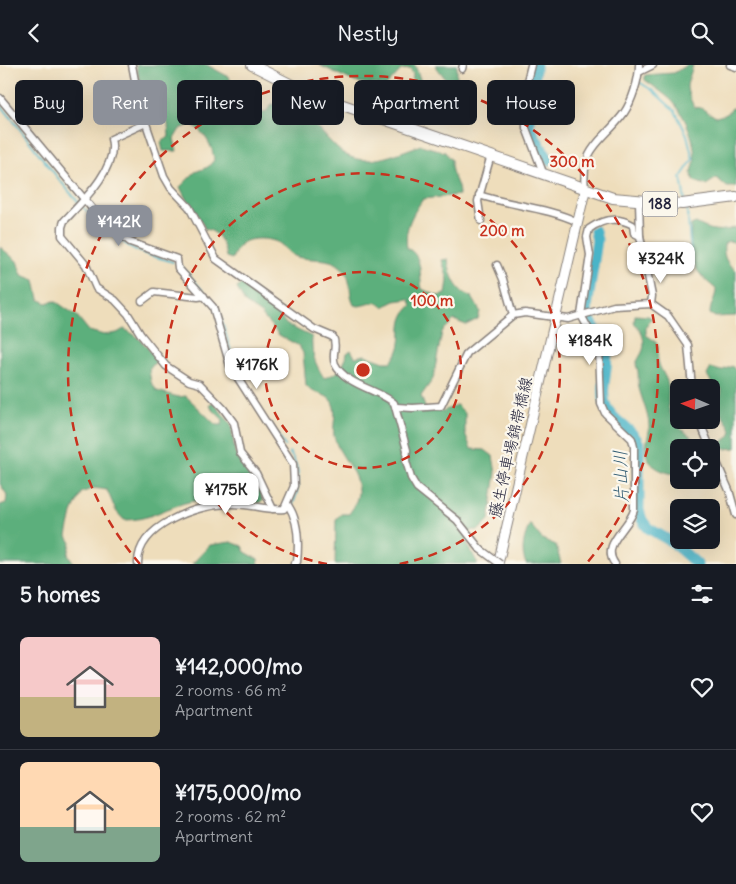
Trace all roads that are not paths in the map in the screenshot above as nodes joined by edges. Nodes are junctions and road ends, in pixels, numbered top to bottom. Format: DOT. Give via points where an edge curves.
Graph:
graph roads {
  1 [pos="132,65"];
  2 [pos="252,65"];
  3 [pos="531,65"];
  4 [pos="653,65"];
  5 [pos="730,65"];
  6 [pos="736,67"];
  7 [pos="639,68"];
  8 [pos="136,80"];
  9 [pos="0,98"];
  10 [pos="142,125"];
  11 [pos="147,125"];
  12 [pos="491,155"];
  13 [pos="544,175"];
  14 [pos="585,191"];
  15 [pos="479,195"];
  16 [pos="736,197"];
  17 [pos="83,199"];
  18 [pos="638,201"];
  19 [pos="481,221"];
  20 [pos="578,222"];
  21 [pos="640,236"];
  22 [pos="497,265"];
  23 [pos="204,296"];
  24 [pos="142,301"];
  25 [pos="651,304"];
  26 [pos="585,314"];
  27 [pos="513,315"];
  28 [pos="556,319"];
  29 [pos="691,379"];
  30 [pos="396,407"];
  31 [pos="720,470"];
  32 [pos="288,505"];
  33 [pos="272,509"];
  34 [pos="736,515"];
  35 [pos="297,563"];
  36 [pos="138,564"];
  37 [pos="499,564"];
  38 [pos="615,564"];
  1 -- 8 [label="street"];
  2 -- 12 [label="highway, 188" via="308,93"];
  3 -- 13 [label="street" via="525,95 526,128"];
  4 -- 7 [label="street"];
  5 -- 6 [label="street"];
  7 -- 14 [label="street" via="623,114 593,145 586,166"];
  9 -- 17 [label="street"];
  10 -- 17 [label="street" via="111,139 111,160 93,191"];
  11 -- 30 [label="street" via="164,176 189,207 216,259 314,329 333,337 336,346 334,360 339,369 365,388 391,400"];
  12 -- 13 [label="highway, 188"];
  12 -- 15 [label="street"];
  13 -- 14 [label="highway, 188"];
  14 -- 18 [label="highway, 188"];
  14 -- 20 [label="main road, 藤生停車場錦帯橋線"];
  15 -- 19 [label="street"];
  15 -- 20 [label="street" via="504,203 542,208"];
  16 -- 18 [label="highway, 188" via="682,204"];
  17 -- 23 [label="street" via="100,219 130,242 178,259 178,269"];
  17 -- 33 [label="street" via="62,227 64,241 86,265 96,288 128,314 158,359 184,378 200,384 223,408 234,423 240,453 256,473"];
  18 -- 21 [label="street"];
  20 -- 28 [label="main road, 藤生停車場錦帯橋線"];
  21 -- 25 [label="street"];
  21 -- 26 [label="street" via="634,233 633,225 620,219 603,221 589,229"];
  22 -- 27 [label="street"];
  23 -- 24 [label="street" via="154,292"];
  23 -- 32 [label="street" via="217,316 233,371 293,464 295,476"];
  25 -- 26 [label="street" via="614,306"];
  25 -- 29 [label="street" via="668,316 688,345"];
  26 -- 28 [label="street"];
  26 -- 38 [label="street" via="599,348 601,404 605,413 632,439 634,447 634,510 612,546 611,559"];
  27 -- 28 [label="street" via="525,313"];
  27 -- 30 [label="street" via="467,353 441,406"];
  28 -- 37 [label="main road, 藤生停車場錦帯橋線"];
  30 -- 37 [label="street, bridge" via="411,478 423,494 457,520 480,549"];
  31 -- 34 [label="street"];
  32 -- 33 [label="street" via="284,509"];
  32 -- 35 [label="street" via="298,540"];
  33 -- 36 [label="street" via="219,504 176,516 155,531 139,554"];
}
